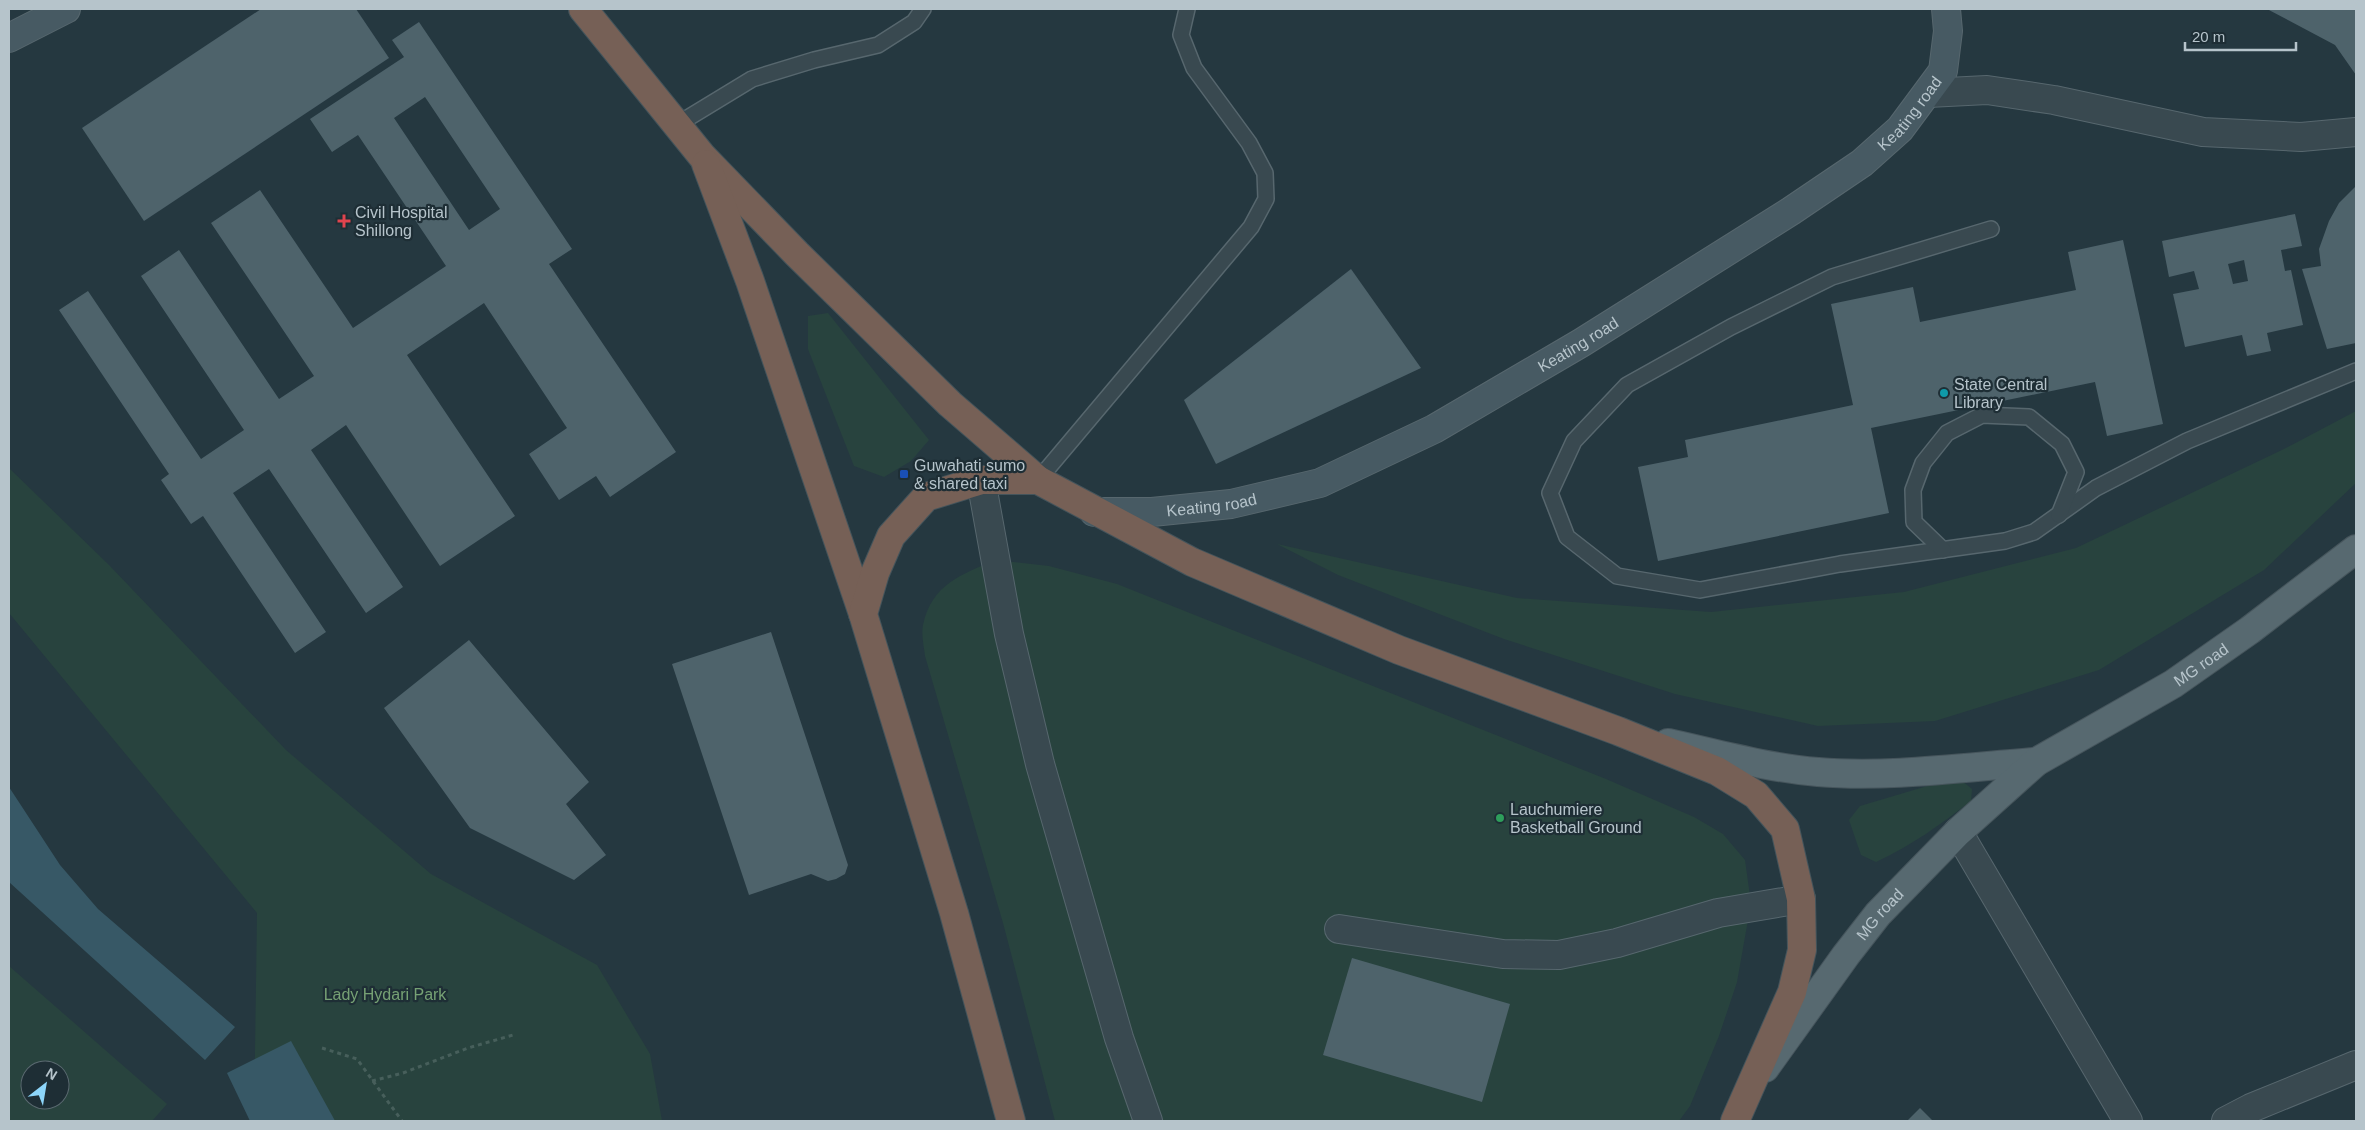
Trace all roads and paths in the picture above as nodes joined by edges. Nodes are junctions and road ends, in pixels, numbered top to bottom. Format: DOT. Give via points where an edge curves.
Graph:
graph roads {
  1 [pos="66,9"];
  2 [pos="583,9"];
  3 [pos="923,9"];
  4 [pos="1187,9"];
  5 [pos="1946,9"];
  6 [pos="9,38"];
  7 [pos="1928,94"];
  8 [pos="678,124"];
  9 [pos="2356,132"];
  10 [pos="702,156"];
  11 [pos="1991,229"];
  12 [pos="2356,371"];
  13 [pos="981,480"];
  14 [pos="1038,480"];
  15 [pos="1094,512"];
  16 [pos="2059,516"];
  17 [pos="1943,550"];
  18 [pos="2354,555"];
  19 [pos="863,614"];
  20 [pos="1618,731"];
  21 [pos="2036,762"];
  22 [pos="1958,832"];
  23 [pos="1801,899"];
  24 [pos="1338,929"];
  25 [pos="514,1036"];
  26 [pos="322,1048"];
  27 [pos="2356,1065"];
  28 [pos="372,1081"];
  29 [pos="1751,1089"];
  30 [pos="402,1121"];
  31 [pos="1011,1121"];
  32 [pos="1148,1121"];
  33 [pos="1736,1121"];
  34 [pos="2128,1121"];
  35 [pos="2226,1121"];
  1 -- 6 [label="street"];
  2 -- 8 [label="highway"];
  3 -- 8 [label="lane" via="914,22 878,45 814,60 752,80"];
  4 -- 14 [label="lane" via="1181,35 1194,68 1249,143 1265,172 1266,199 1251,227"];
  5 -- 7 [label="street, Keating road" via="1948,30 1943,71"];
  7 -- 9 [label="street" via="1987,90 2054,100 2203,132 2301,137"];
  7 -- 15 [label="street, Keating road" via="1900,129 1862,162 1791,211 1581,343 1434,429 1320,483 1231,504 1152,512"];
  8 -- 10 [label="highway"];
  10 -- 14 [label="highway" via="950,404"];
  10 -- 19 [label="highway" via="750,281"];
  11 -- 17 [label="lane" via="1832,276 1627,385 1574,441 1550,493 1568,537 1617,576 1700,590 1840,564"];
  12 -- 16 [label="lane" via="2187,441 2096,488"];
  13 -- 14 [label="highway"];
  13 -- 19 [label="highway" via="926,498 891,536 875,573"];
  13 -- 32 [label="street" via="1009,634 1040,764 1119,1038"];
  14 -- 15 [label="highway"];
  15 -- 20 [label="highway" via="1192,562 1390,646"];
  16 -- 17 [label="lane" via="2034,532 2005,541"];
  16 -- 17 [label="lane" via="2076,472 2062,444 2029,417 1982,415 1947,433 1923,463 1913,490 1914,522"];
  18 -- 21 [label="main road, MG road" via="2174,684"];
  19 -- 31 [label="highway" via="954,913"];
  20 -- 21 [label="main road, MG road" via="1753,762 1819,772 1929,770"];
  20 -- 23 [label="highway" via="1717,771 1756,795 1785,829"];
  21 -- 22 [label="main road, MG road"];
  22 -- 29 [label="main road, MG road" via="1878,914"];
  22 -- 34 [label="street"];
  23 -- 24 [label="street" via="1718,913 1617,943 1559,955 1503,954"];
  23 -- 29 [label="highway" via="1802,950 1792,992"];
  25 -- 28 [label="path"];
  26 -- 28 [label="path" via="357,1059"];
  27 -- 35 [label="street"];
  28 -- 30 [label="path"];
  29 -- 33 [label="highway"];
}
